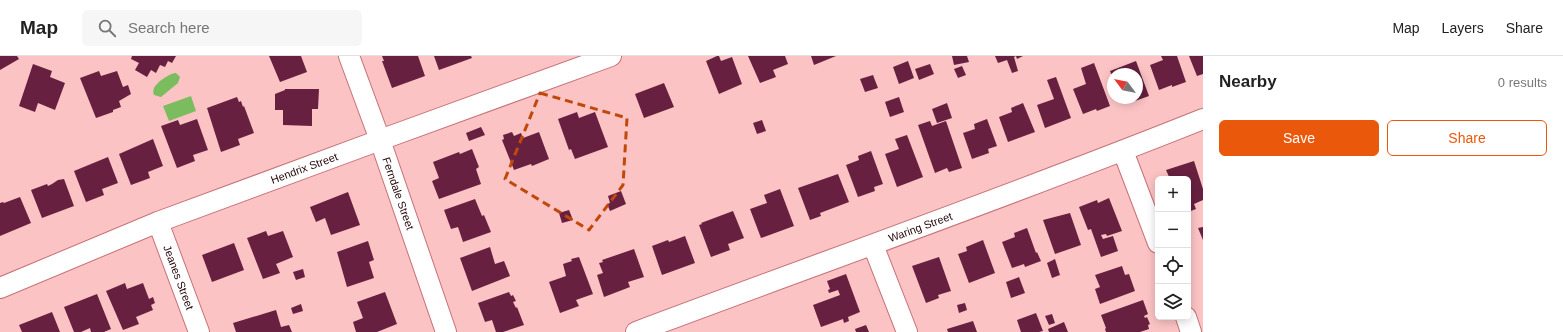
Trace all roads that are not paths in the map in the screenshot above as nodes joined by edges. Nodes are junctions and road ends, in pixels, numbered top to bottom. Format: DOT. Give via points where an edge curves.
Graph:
graph roads {
  1 [pos="349,56"];
  2 [pos="611,56"];
  3 [pos="1203,119"];
  4 [pos="380,140"];
  5 [pos="1124,151"];
  6 [pos="158,222"];
  7 [pos="1155,235"];
  8 [pos="873,245"];
  9 [pos="0,288"];
  10 [pos="1187,320"];
  11 [pos="674,325"];
  12 [pos="199,332"];
  13 [pos="446,332"];
  14 [pos="636,332"];
  15 [pos="906,332"];
  16 [pos="1191,332"];
  1 -- 4 [label="street, Ferndale Street"];
  2 -- 4 [label="street, Hendrix Street"];
  3 -- 5 [label="street, Waring Street"];
  4 -- 6 [label="street, Hendrix Street"];
  4 -- 13 [label="street, Ferndale Street"];
  5 -- 7 [label="street"];
  5 -- 8 [label="street, Waring Street"];
  6 -- 9 [label="street, Hendrix Street"];
  6 -- 12 [label="street, Jeanes Street"];
  8 -- 11 [label="street, Waring Street"];
  8 -- 15 [label="street"];
  10 -- 16 [label="street"];
  11 -- 14 [label="street, Waring Street"];
}
